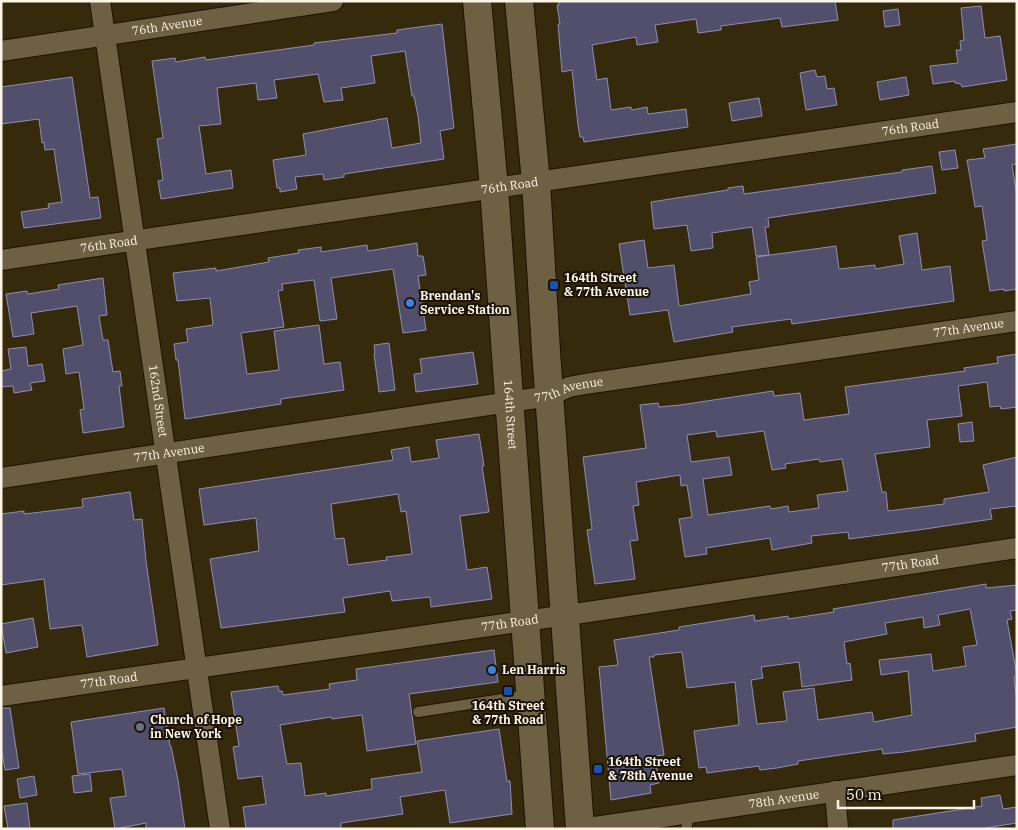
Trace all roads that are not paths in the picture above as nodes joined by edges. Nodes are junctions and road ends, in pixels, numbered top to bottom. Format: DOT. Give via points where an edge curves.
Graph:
graph roads {
  1 [pos="100,1"];
  2 [pos="333,1"];
  3 [pos="477,1"];
  4 [pos="519,1"];
  5 [pos="105,35"];
  6 [pos="1,50"];
  7 [pos="1017,112"];
  8 [pos="536,182"];
  9 [pos="494,188"];
  10 [pos="135,240"];
  11 [pos="1,260"];
  12 [pos="1017,321"];
  13 [pos="549,396"];
  14 [pos="510,402"];
  15 [pos="166,454"];
  16 [pos="1,478"];
  17 [pos="1017,548"];
  18 [pos="565,615"];
  19 [pos="524,621"];
  20 [pos="197,667"];
  21 [pos="530,695"];
  22 [pos="1,696"];
  23 [pos="418,712"];
  24 [pos="1017,764"];
  25 [pos="835,791"];
  26 [pos="688,821"];
  27 [pos="220,829"];
  28 [pos="540,829"];
  29 [pos="581,829"];
  30 [pos="838,829"];
  1 -- 5 [label="street, 162nd Street"];
  2 -- 5 [label="street, 76th Avenue"];
  3 -- 9 [label="street, 164th Street"];
  4 -- 8 [label="street"];
  5 -- 6 [label="street, 76th Avenue"];
  5 -- 10 [label="street, 162nd Street"];
  7 -- 8 [label="street, 76th Road"];
  8 -- 9 [label="street, 76th Road"];
  8 -- 13 [label="street"];
  9 -- 10 [label="street, 76th Road"];
  9 -- 14 [label="street, 164th Street"];
  10 -- 11 [label="street, 76th Road"];
  10 -- 15 [label="street, 162nd Street"];
  12 -- 13 [label="street, 77th Avenue" via="585,384"];
  13 -- 14 [label="street, 77th Avenue"];
  13 -- 18 [label="street"];
  14 -- 15 [label="street, 77th Avenue"];
  14 -- 19 [label="street, 164th Street"];
  15 -- 16 [label="street, 77th Avenue"];
  15 -- 20 [label="street, 162nd Street"];
  17 -- 18 [label="street, 77th Road"];
  18 -- 19 [label="street, 77th Road"];
  18 -- 29 [label="street"];
  19 -- 20 [label="street, 77th Road"];
  19 -- 21 [label="street, 164th Street"];
  20 -- 22 [label="street, 77th Road"];
  20 -- 27 [label="street, 162nd Street"];
  21 -- 23 [label="lane"];
  21 -- 28 [label="street, 164th Street"];
  24 -- 25 [label="street, 78th Avenue"];
  25 -- 26 [label="street, 78th Avenue"];
  25 -- 30 [label="street"];
  26 -- 29 [label="street, 78th Avenue"];
}
